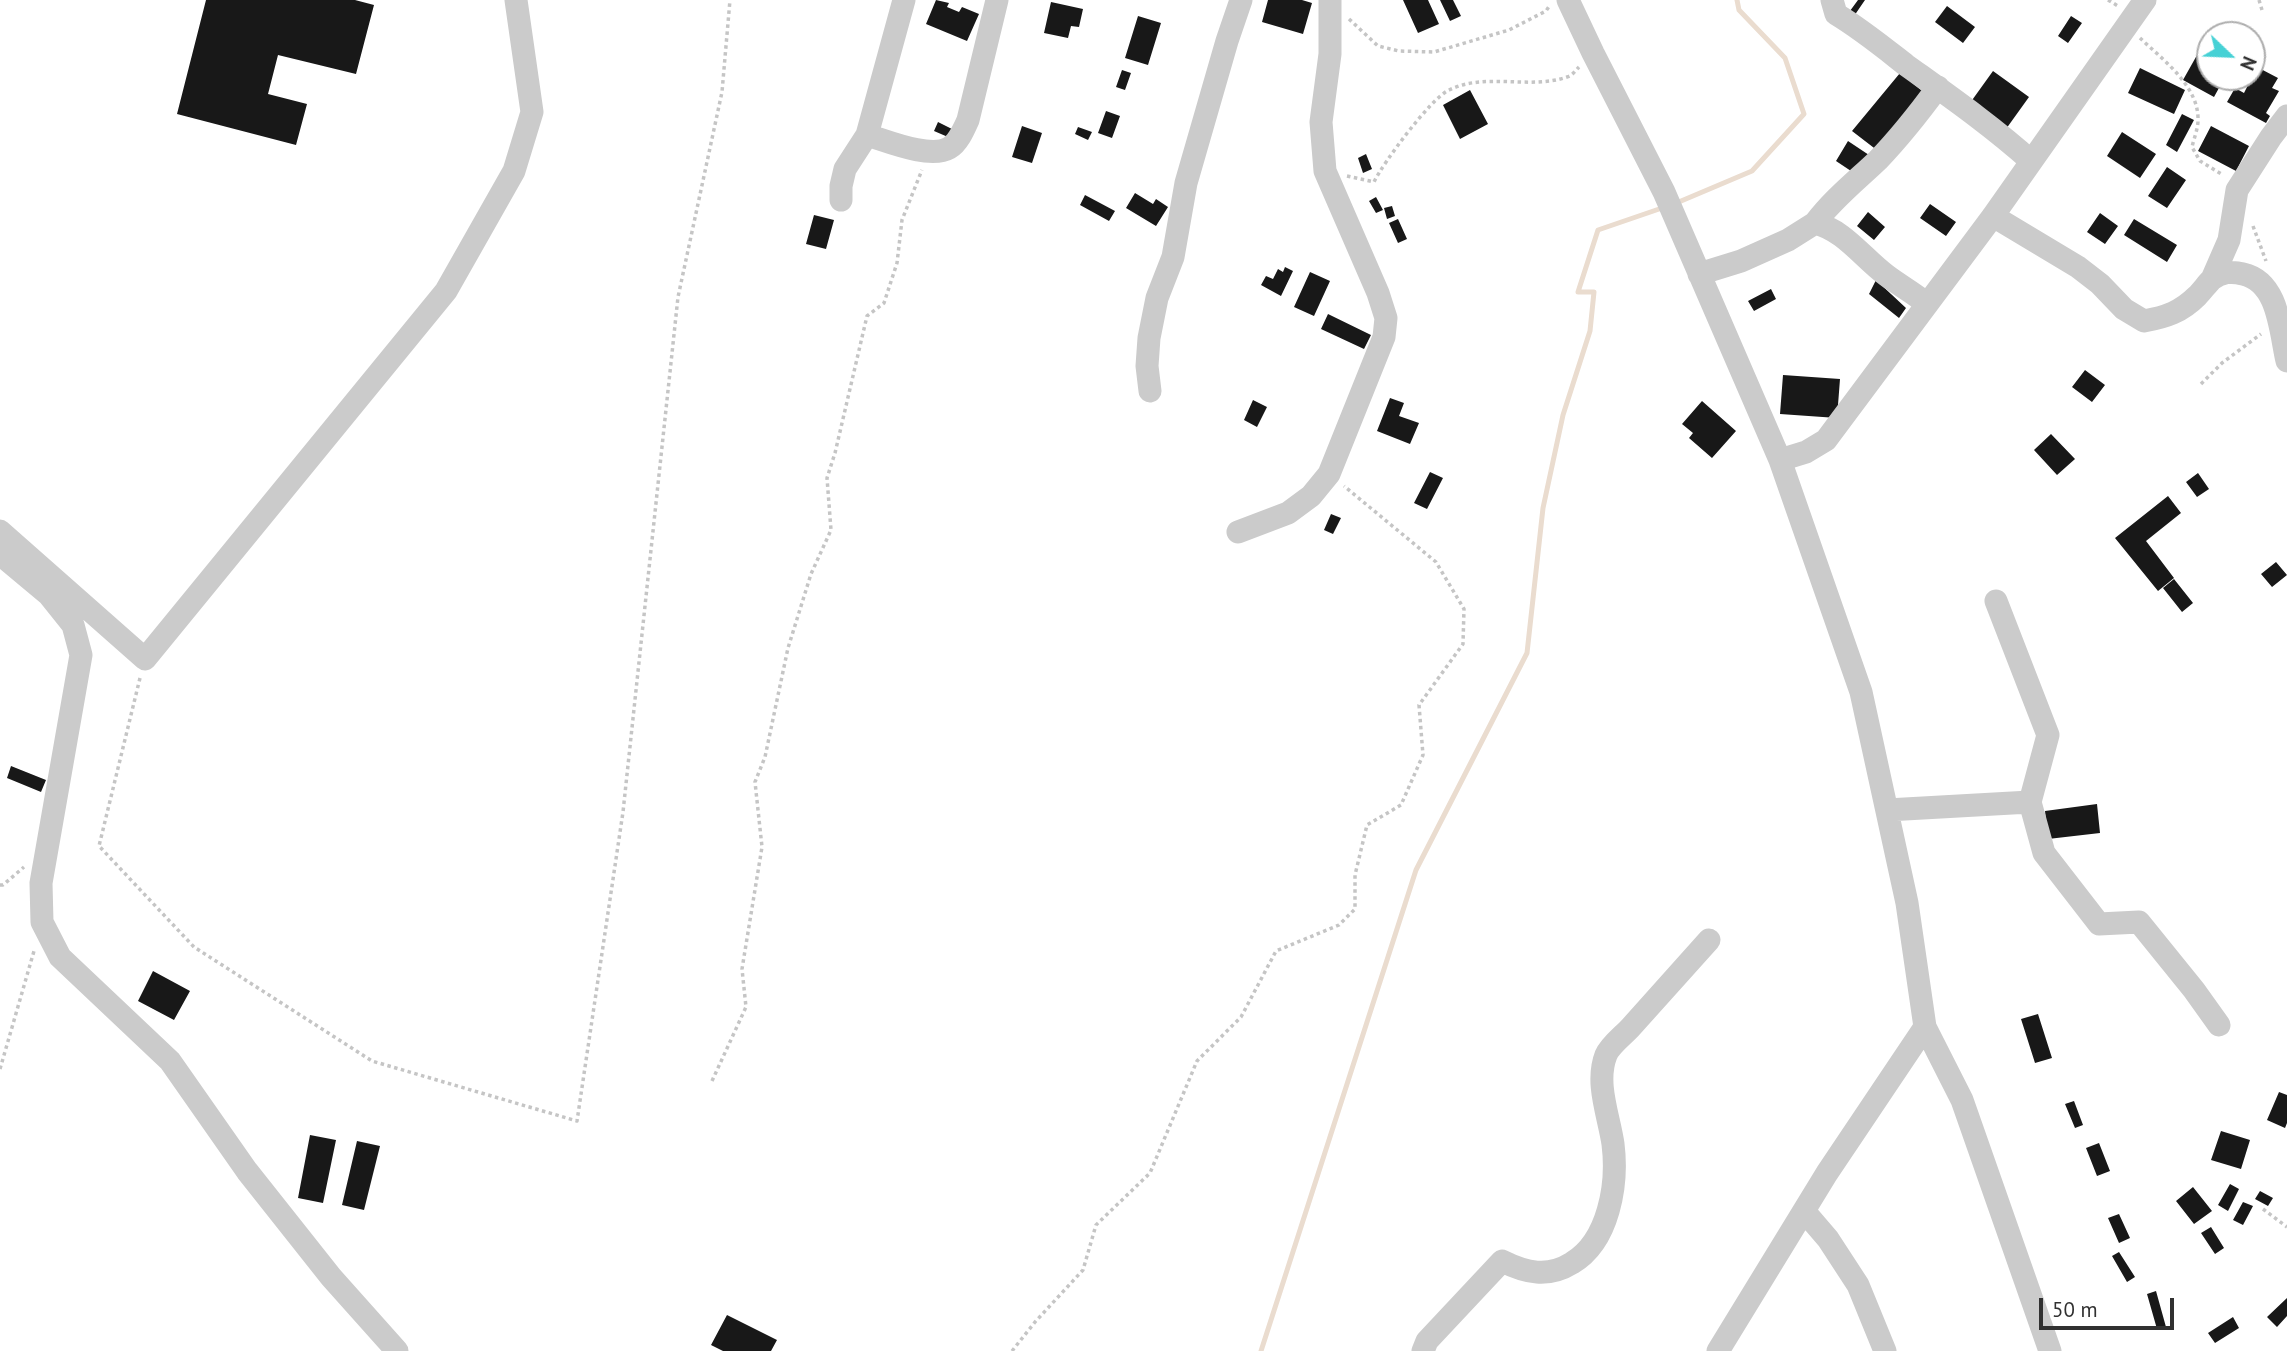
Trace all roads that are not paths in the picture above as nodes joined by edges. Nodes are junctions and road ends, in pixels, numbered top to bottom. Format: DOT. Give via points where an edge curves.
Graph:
graph roads {
  1 [pos="516,0"];
  2 [pos="904,0"];
  3 [pos="997,0"];
  4 [pos="1241,0"];
  5 [pos="1568,0"];
  6 [pos="1832,0"];
  7 [pos="2146,0"];
  8 [pos="1330,1"];
  9 [pos="1938,87"];
  10 [pos="2287,116"];
  11 [pos="867,135"];
  12 [pos="2031,160"];
  13 [pos="841,200"];
  14 [pos="1993,216"];
  15 [pos="1815,223"];
  16 [pos="1699,274"];
  17 [pos="2212,279"];
  18 [pos="1927,304"];
  19 [pos="2287,361"];
  20 [pos="1150,391"];
  21 [pos="1780,460"];
  22 [pos="0,531"];
  23 [pos="1238,532"];
  24 [pos="0,554"];
  25 [pos="1996,601"];
  26 [pos="2030,802"];
  27 [pos="1887,810"];
  28 [pos="1710,940"];
  29 [pos="2219,1025"];
  30 [pos="1925,1027"];
  31 [pos="1804,1211"];
  32 [pos="2047,1348"];
  33 [pos="397,1351"];
  34 [pos="1423,1351"];
  35 [pos="1718,1351"];
  36 [pos="1885,1351"];
  1 -- 22 [label="street" via="532,112 507,183 446,291 145,659"];
  2 -- 11 [label="street"];
  3 -- 11 [label="street" via="968,120 950,148 930,152"];
  4 -- 20 [label="street" via="1186,183 1174,257 1157,298 1149,338"];
  5 -- 16 [label="street" via="1664,192"];
  6 -- 9 [label="street" via="1836,14"];
  7 -- 12 [label="street"];
  8 -- 23 [label="street" via="1330,54 1321,122 1325,171 1378,293 1386,318 1384,337 1329,474 1311,496 1288,513"];
  9 -- 12 [label="street"];
  9 -- 15 [label="street" via="1908,127"];
  10 -- 17 [label="street" via="2237,190 2229,240"];
  11 -- 13 [label="street" via="845,169"];
  12 -- 14 [label="street"];
  14 -- 17 [label="street" via="2078,267 2144,321 2170,316 2195,299"];
  14 -- 18 [label="street"];
  15 -- 16 [label="street" via="1741,261"];
  15 -- 18 [label="street" via="1838,233"];
  16 -- 21 [label="street"];
  17 -- 19 [label="street" via="2230,271 2264,284 2280,323"];
  18 -- 21 [label="street" via="1826,440"];
  21 -- 27 [label="street" via="1861,691"];
  24 -- 33 [label="street" via="49,595 72,625 80,655 41,883 42,922 60,957 170,1061 256,1182"];
  25 -- 26 [label="street" via="2048,735"];
  26 -- 27 [label="street"];
  26 -- 29 [label="street" via="2044,853 2099,924 2139,922"];
  27 -- 30 [label="street" via="1907,903"];
  28 -- 34 [label="street" via="1606,1054 1602,1086 1613,1146 1613,1190 1601,1230 1585,1255 1560,1271 1541,1273 1502,1261 1427,1341"];
  30 -- 31 [label="street"];
  30 -- 32 [label="street" via="1962,1100"];
  31 -- 35 [label="street"];
  31 -- 36 [label="street" via="1858,1285"];
}
